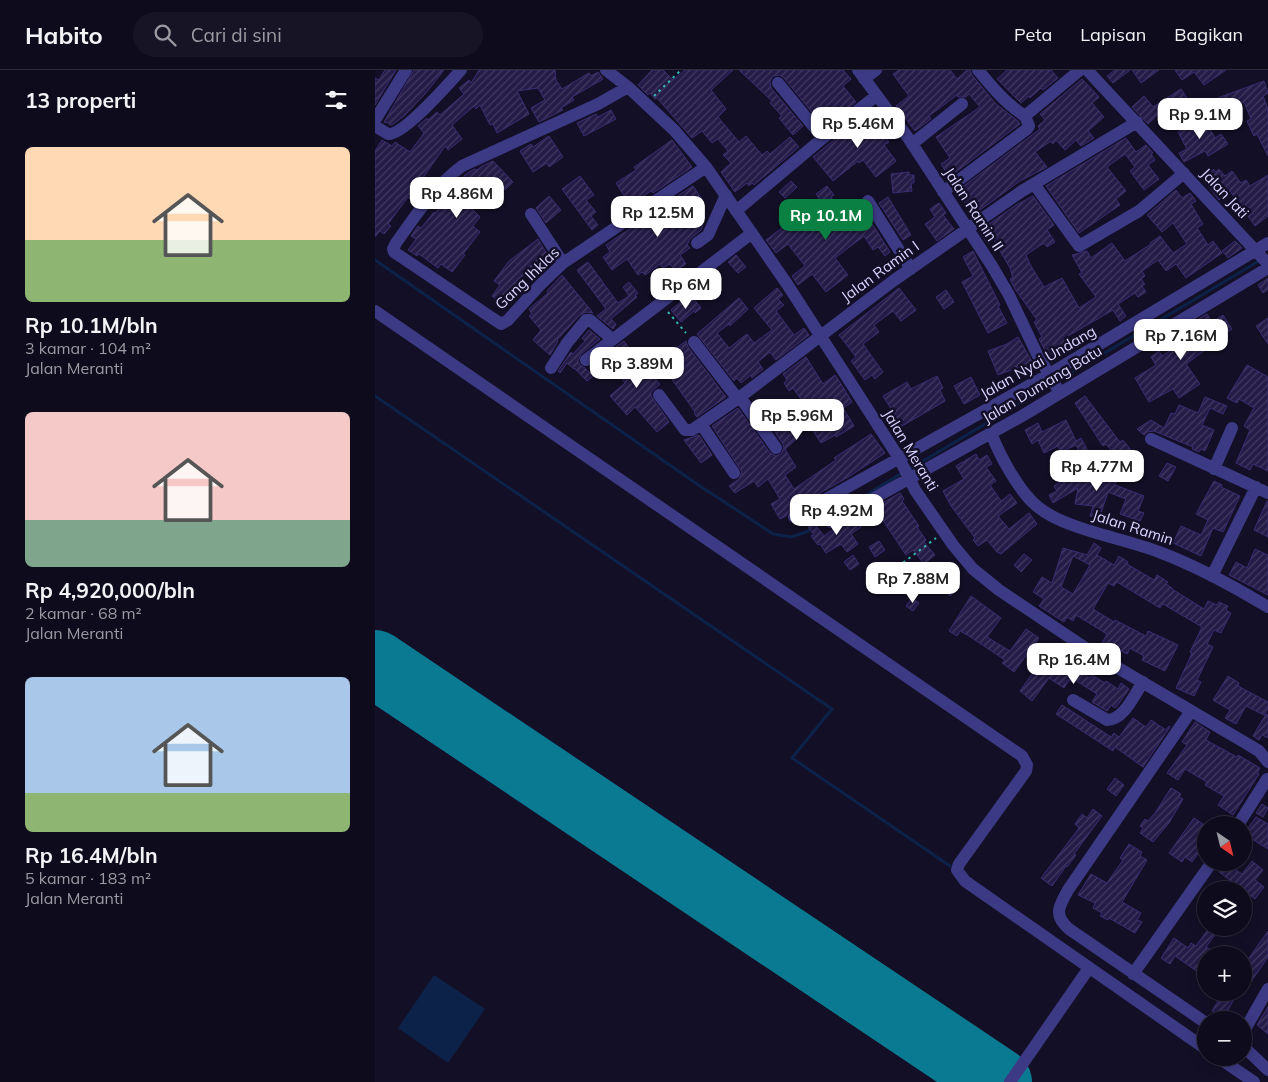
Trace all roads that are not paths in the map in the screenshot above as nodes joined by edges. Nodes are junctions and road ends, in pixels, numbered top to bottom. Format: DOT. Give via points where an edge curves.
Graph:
graph roads {
  1 [pos="407,70"];
  2 [pos="461,70"];
  3 [pos="606,70"];
  4 [pos="876,70"];
  5 [pos="978,70"];
  6 [pos="1080,70"];
  7 [pos="1087,70"];
  8 [pos="861,74"];
  9 [pos="778,83"];
  10 [pos="629,87"];
  11 [pos="876,96"];
  12 [pos="961,104"];
  13 [pos="1025,116"];
  14 [pos="375,120"];
  15 [pos="1137,122"];
  16 [pos="375,126"];
  17 [pos="823,138"];
  18 [pos="911,144"];
  19 [pos="707,168"];
  20 [pos="1184,173"];
  21 [pos="1033,184"];
  22 [pos="943,192"];
  23 [pos="726,195"];
  24 [pos="868,201"];
  25 [pos="736,211"];
  26 [pos="531,214"];
  27 [pos="967,228"];
  28 [pos="752,232"];
  29 [pos="697,243"];
  30 [pos="1268,243"];
  31 [pos="1264,260"];
  32 [pos="563,263"];
  33 [pos="911,269"];
  34 [pos="375,311"];
  35 [pos="819,335"];
  36 [pos="612,339"];
  37 [pos="694,342"];
  38 [pos="586,360"];
  39 [pos="551,368"];
  40 [pos="1054,384"];
  41 [pos="659,395"];
  42 [pos="740,397"];
  43 [pos="701,424"];
  44 [pos="1232,428"];
  45 [pos="991,433"];
  46 [pos="1151,440"];
  47 [pos="776,448"];
  48 [pos="903,469"];
  49 [pos="1214,469"];
  50 [pos="734,473"];
  51 [pos="1262,490"];
  52 [pos="794,517"];
  53 [pos="831,522"];
  54 [pos="1212,576"];
  55 [pos="1268,607"];
  56 [pos="1143,682"];
  57 [pos="1073,700"];
  58 [pos="1191,712"];
  59 [pos="1268,762"];
  60 [pos="1268,780"];
  61 [pos="1244,816"];
  62 [pos="1207,871"];
  63 [pos="1089,968"];
  64 [pos="1133,974"];
  65 [pos="1268,989"];
  66 [pos="1197,1017"];
  67 [pos="1252,1017"];
  68 [pos="1197,1043"];
  69 [pos="1252,1055"];
  70 [pos="1231,1066"];
  71 [pos="1268,1070"];
  72 [pos="1010,1082"];
  73 [pos="1254,1082"];
  1 -- 14 [label="street"];
  2 -- 16 [label="street" via="436,98 397,132 388,134"];
  3 -- 10 [label="street, Jalan Meranti"];
  4 -- 8 [label="street"];
  5 -- 13 [label="street" via="1002,98"];
  6 -- 13 [label="street"];
  7 -- 15 [label="street, Jalan Jati"];
  8 -- 11 [label="street, Jalan Ramin II"];
  9 -- 17 [label="street"];
  10 -- 19 [label="street, Jalan Meranti" via="679,134"];
  10 -- 32 [label="street, Gang Ihklas" via="462,166 432,195 393,249 501,324"];
  11 -- 17 [label="street"];
  11 -- 18 [label="street, Jalan Ramin II"];
  12 -- 18 [label="street"];
  13 -- 22 [label="street" via="1027,129"];
  15 -- 20 [label="street, Jalan Jati"];
  15 -- 21 [label="street, Jalan Ramin I"];
  17 -- 25 [label="street"];
  18 -- 22 [label="street, Jalan Ramin II"];
  19 -- 23 [label="street, Jalan Meranti"];
  19 -- 32 [label="street, Gang Ihklas"];
  20 -- 21 [label="street" via="1139,211 1079,246"];
  20 -- 31 [label="street, Jalan Jati"];
  21 -- 27 [label="street, Jalan Ramin I"];
  22 -- 27 [label="street, Jalan Ramin II"];
  23 -- 25 [label="street, Jalan Meranti"];
  23 -- 29 [label="street" via="707,234"];
  24 -- 33 [label="street"];
  25 -- 28 [label="street, Jalan Meranti"];
  26 -- 32 [label="street"];
  27 -- 33 [label="street, Jalan Ramin I"];
  27 -- 40 [label="street, Jalan Ramin II" via="1009,295"];
  28 -- 35 [label="street, Jalan Meranti"];
  28 -- 36 [label="street"];
  30 -- 31 [label="street, Jalan Nyai Undang"];
  31 -- 40 [label="street, Jalan Nyai Undang"];
  31 -- 40 [label="street, Jalan Dumang Batu"];
  33 -- 35 [label="street, Jalan Ramin I"];
  34 -- 63 [label="street" via="1022,756 1026,771 957,870 965,882"];
  35 -- 42 [label="street, Jalan Ramin I"];
  35 -- 48 [label="street, Jalan Meranti"];
  36 -- 38 [label="street"];
  36 -- 39 [label="street" via="586,320"];
  37 -- 42 [label="street" via="734,394"];
  40 -- 45 [label="street, Jalan Dumang Batu"];
  40 -- 48 [label="street, Jalan Nyai Undang"];
  41 -- 43 [label="street" via="685,430 690,431"];
  42 -- 43 [label="street, Jalan Ramin I"];
  42 -- 47 [label="street"];
  43 -- 50 [label="street"];
  44 -- 49 [label="street"];
  45 -- 48 [label="street, Jalan Dumang Batu"];
  45 -- 54 [label="street, Jalan Ramin" via="1003,460 1039,508 1066,522 1159,552"];
  46 -- 49 [label="street"];
  48 -- 52 [label="street"];
  48 -- 53 [label="street"];
  48 -- 56 [label="street, Jalan Meranti" via="944,533 982,577 1075,641"];
  49 -- 51 [label="street"];
  51 -- 54 [label="street"];
  54 -- 55 [label="street, Jalan Ramin"];
  56 -- 57 [label="street" via="1122,713 1112,720"];
  56 -- 58 [label="street, Jalan Meranti"];
  58 -- 59 [label="street, Jalan Meranti" via="1259,751"];
  58 -- 64 [label="street" via="1069,890 1059,911 1060,920 1069,930"];
  60 -- 61 [label="street"];
  62 -- 64 [label="street"];
  63 -- 68 [label="street"];
  63 -- 72 [label="street"];
  64 -- 66 [label="street"];
  65 -- 67 [label="street"];
  69 -- 71 [label="street"];
  70 -- 73 [label="street"];
}
